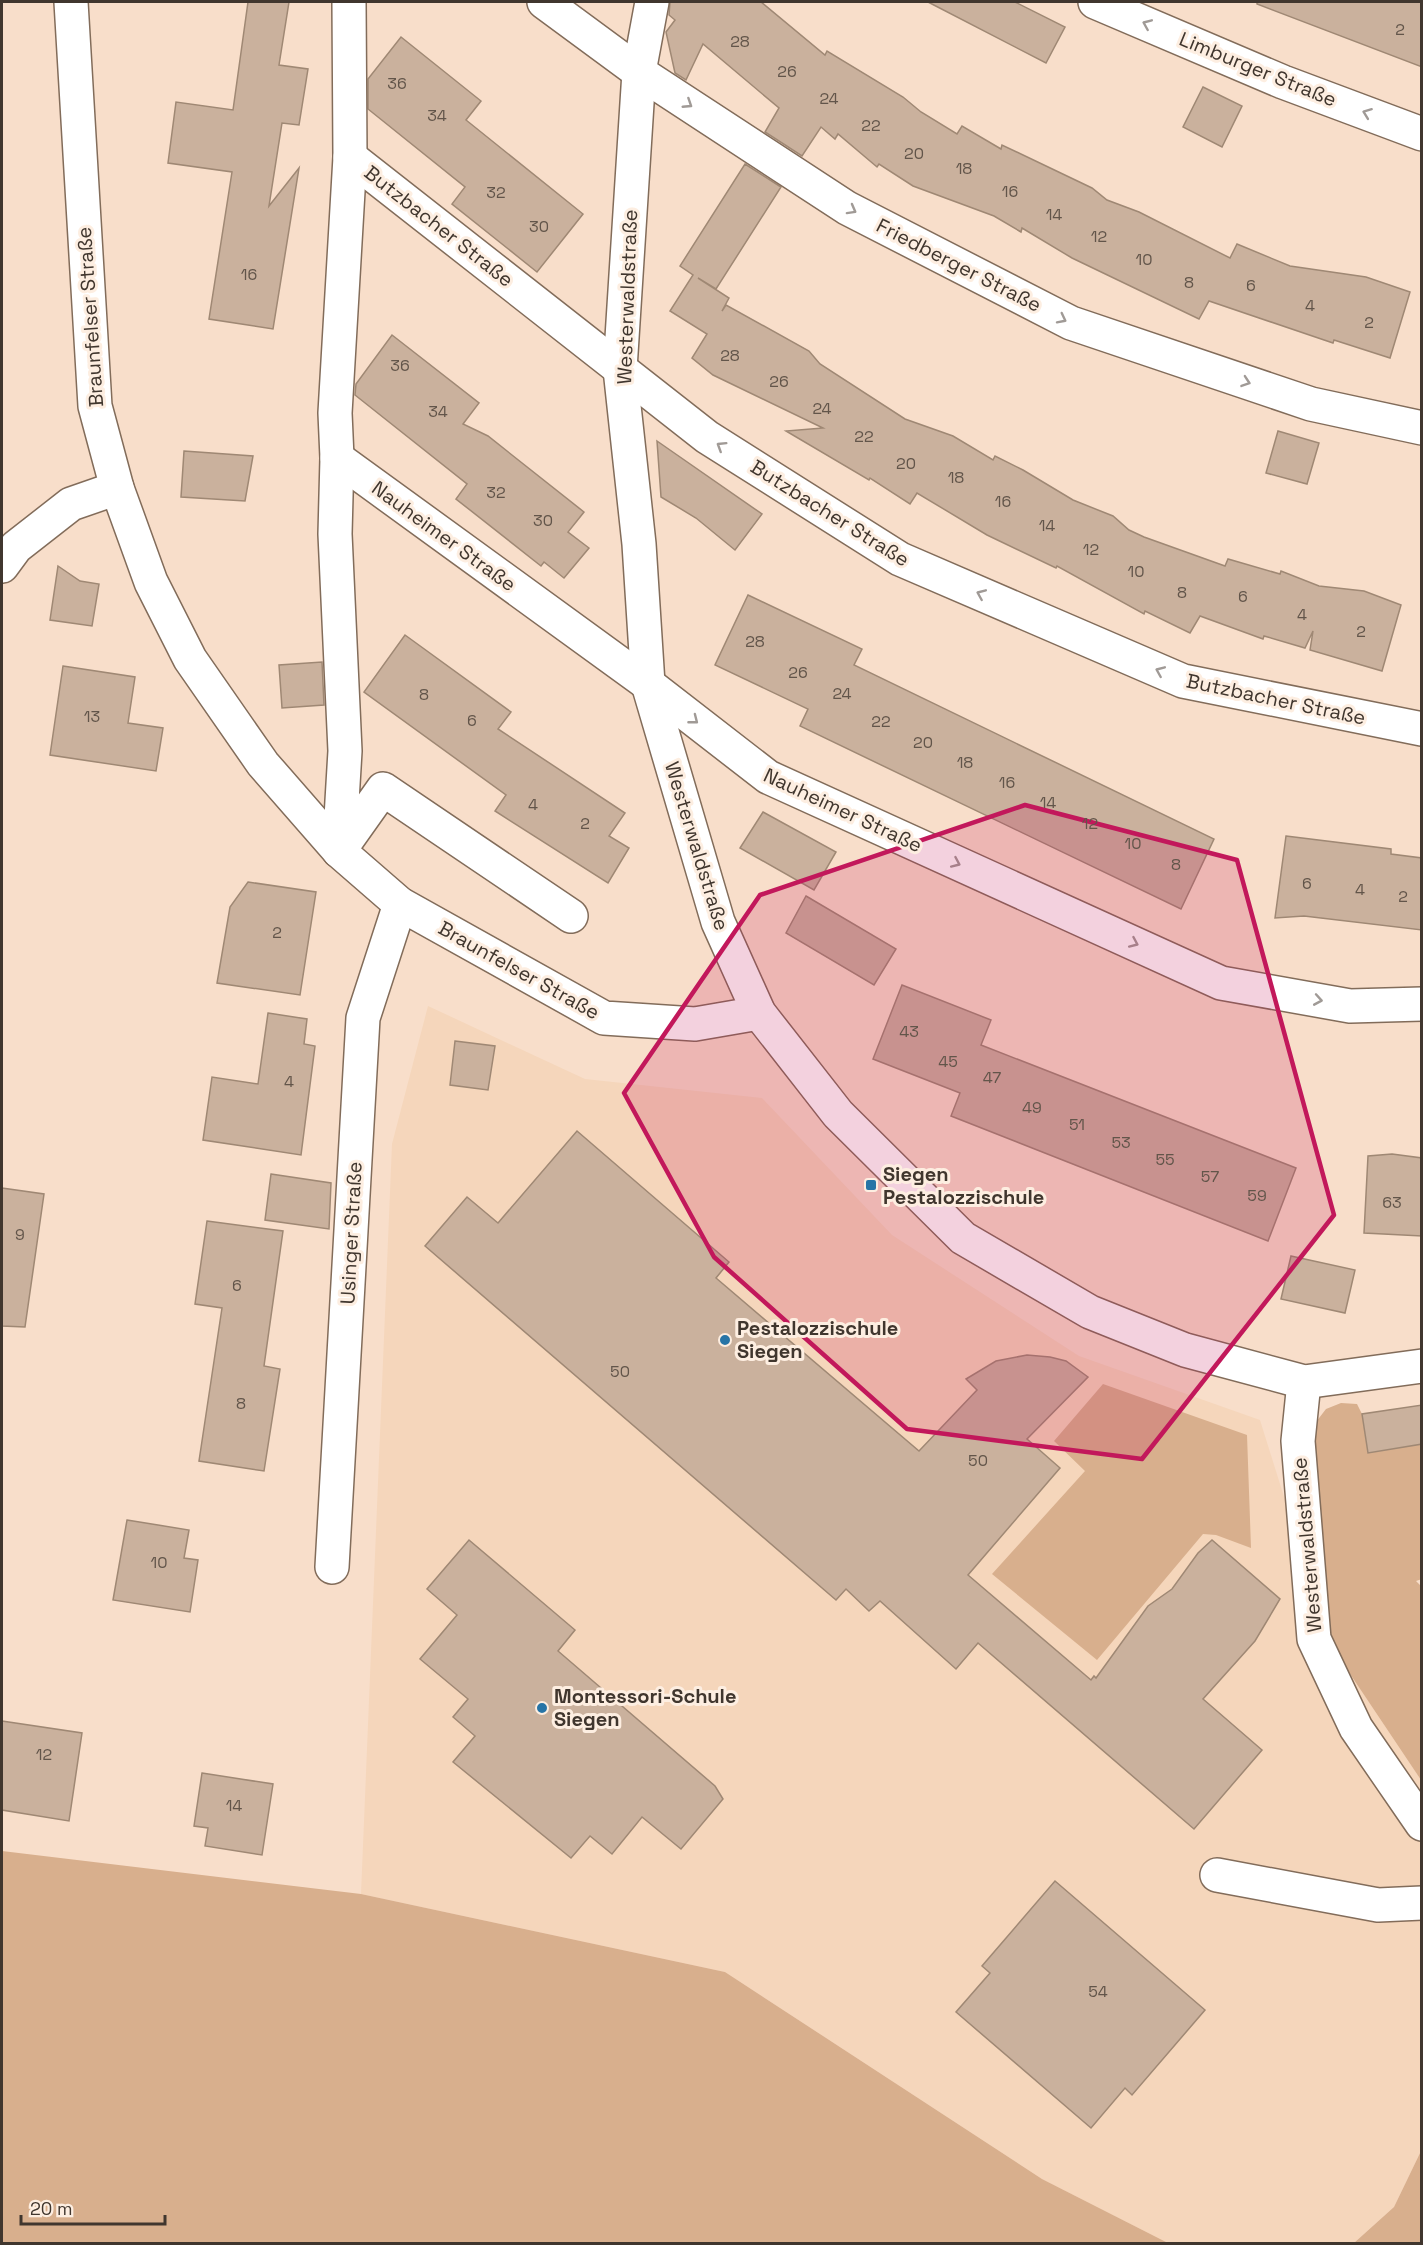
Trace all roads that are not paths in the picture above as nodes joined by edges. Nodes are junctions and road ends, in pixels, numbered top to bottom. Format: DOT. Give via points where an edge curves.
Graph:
graph roads {
  1 [pos="71,2"];
  2 [pos="349,2"];
  3 [pos="544,2"];
  4 [pos="652,2"];
  5 [pos="1095,2"];
  6 [pos="639,72"];
  7 [pos="1422,134"];
  8 [pos="350,157"];
  9 [pos="620,369"];
  10 [pos="1422,428"];
  11 [pos="337,458"];
  12 [pos="117,489"];
  13 [pos="2,566"];
  14 [pos="648,684"];
  15 [pos="1422,729"];
  16 [pos="339,850"];
  17 [pos="400,904"];
  18 [pos="571,916"];
  19 [pos="1422,1004"];
  20 [pos="759,1013"];
  21 [pos="1422,1366"];
  22 [pos="1304,1382"];
  23 [pos="332,1567"];
  24 [pos="1422,1824"];
  25 [pos="1217,1875"];
  26 [pos="1422,1903"];
  1 -- 12 [label="street, Braunfelser Straße" via="95,406"];
  2 -- 8 [label="street"];
  3 -- 6 [label="street, Friedberger Straße"];
  4 -- 6 [label="street, Westerwaldstraße"];
  7 -- 5 [label="street, Limburger Straße, one-way" via="1283,82"];
  6 -- 9 [label="street, Westerwaldstraße"];
  6 -- 10 [label="street, Friedberger Straße, one-way" via="847,208 1071,323 1311,404"];
  8 -- 9 [label="street, Butzbacher Straße"];
  8 -- 11 [label="street" via="335,412"];
  9 -- 14 [label="street, Westerwaldstraße" via="639,544"];
  15 -- 9 [label="street, Butzbacher Straße, one-way" via="1183,681 900,559 707,437"];
  11 -- 14 [label="street, Nauheimer Straße"];
  11 -- 16 [label="street" via="334,534 345,752"];
  12 -- 13 [label="street" via="71,504 16,547"];
  12 -- 16 [label="street, Braunfelser Straße" via="151,582 190,659 263,764"];
  14 -- 19 [label="street, Nauheimer Straße, one-way" via="768,777 1221,983 1350,1006"];
  14 -- 20 [label="street, Westerwaldstraße" via="718,922"];
  16 -- 17 [label="street, Braunfelser Straße"];
  16 -- 18 [label="street" via="383,789"];
  17 -- 20 [label="street, Braunfelser Straße" via="604,1018 695,1024"];
  17 -- 23 [label="street, Usinger Straße" via="363,1018"];
  20 -- 22 [label="street, Westerwaldstraße" via="838,1114 963,1238 1090,1312 1185,1350"];
  21 -- 22 [label="street, Westerwaldstraße"];
  22 -- 24 [label="street, Westerwaldstraße" via="1298,1441 1314,1639 1356,1728"];
  25 -- 26 [label="street" via="1378,1905"];
}
